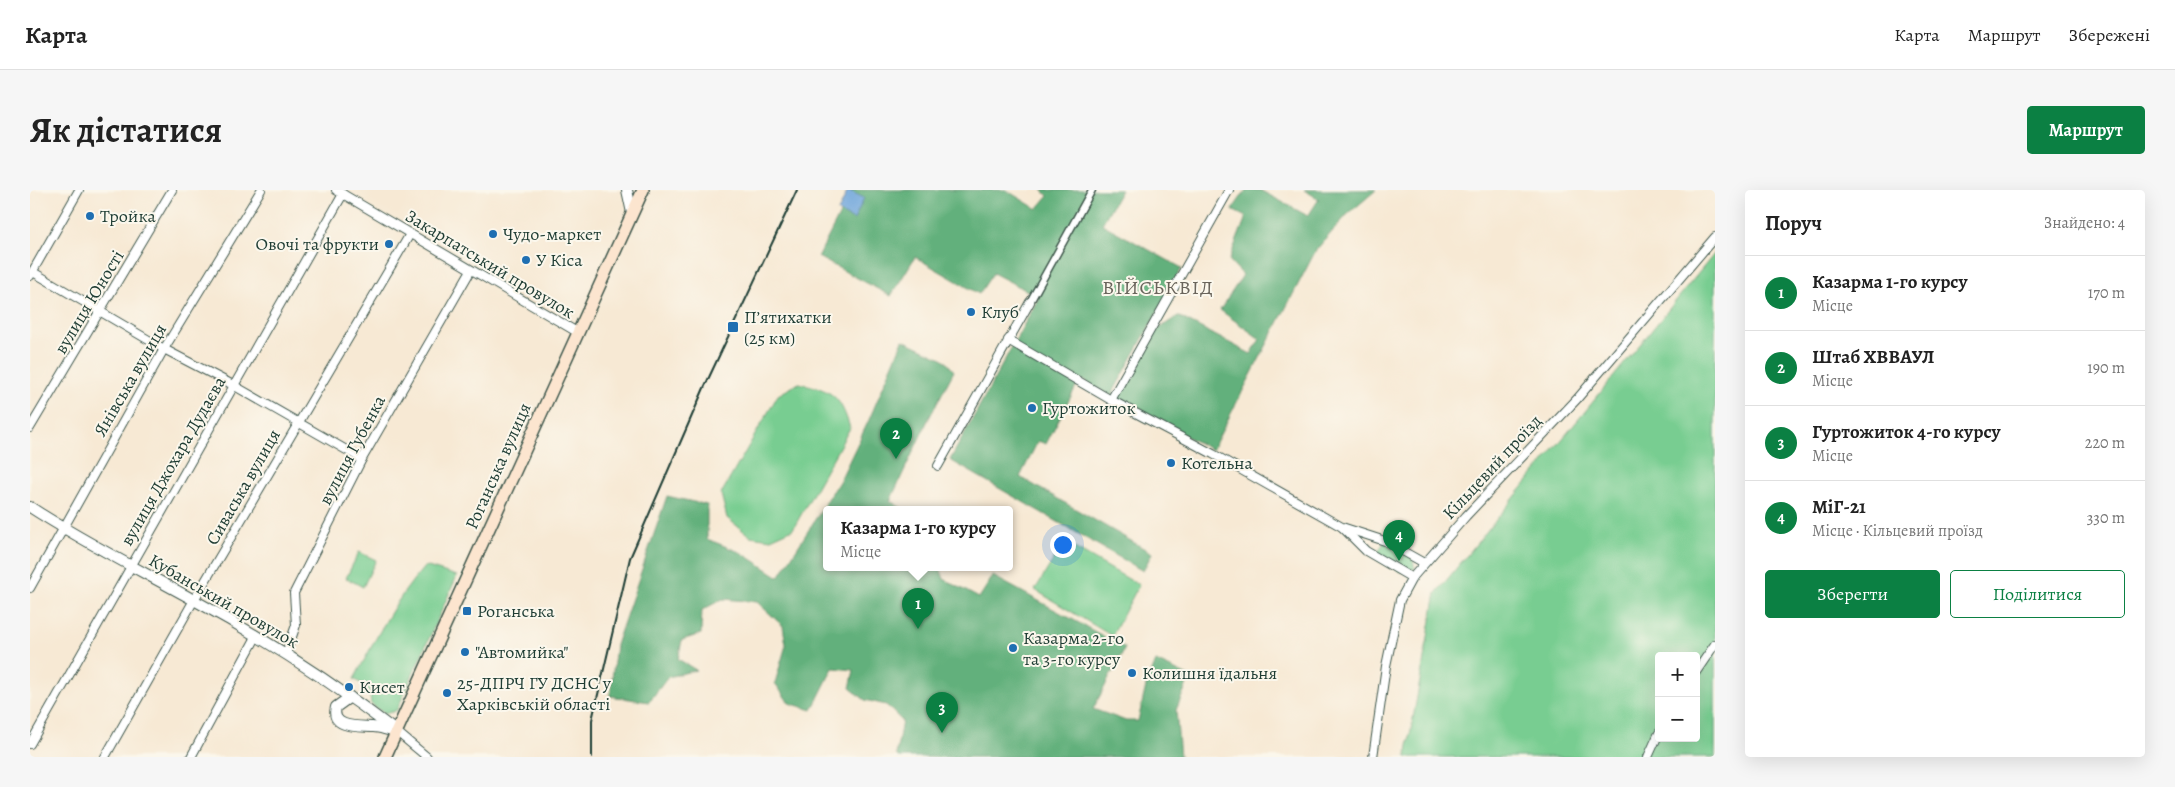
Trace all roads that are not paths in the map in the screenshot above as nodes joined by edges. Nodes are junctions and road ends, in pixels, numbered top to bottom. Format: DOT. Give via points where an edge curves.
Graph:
graph roads {
  1 [pos="80,190"];
  2 [pos="172,190"];
  3 [pos="261,190"];
  4 [pos="627,190"];
  5 [pos="643,190"];
  6 [pos="1092,190"];
  7 [pos="1229,190"];
  8 [pos="340,192"];
  9 [pos="632,213"];
  10 [pos="410,234"];
  11 [pos="1715,237"];
  12 [pos="472,270"];
  13 [pos="32,274"];
  14 [pos="1030,302"];
  15 [pos="101,312"];
  16 [pos="577,332"];
  17 [pos="1008,340"];
  18 [pos="164,349"];
  19 [pos="233,386"];
  20 [pos="1111,400"];
  21 [pos="297,423"];
  22 [pos="30,428"];
  23 [pos="362,459"];
  24 [pos="938,466"];
  25 [pos="30,507"];
  26 [pos="1342,527"];
  27 [pos="64,529"];
  28 [pos="1424,563"];
  29 [pos="130,566"];
  30 [pos="1412,578"];
  31 [pos="30,588"];
  32 [pos="194,600"];
  33 [pos="256,637"];
  34 [pos="1715,644"];
  35 [pos="286,654"];
  36 [pos="1700,666"];
  37 [pos="350,698"];
  38 [pos="397,732"];
  39 [pos="1655,742"];
  40 [pos="30,744"];
  41 [pos="105,757"];
  42 [pos="191,757"];
  43 [pos="386,757"];
  44 [pos="427,757"];
  45 [pos="1373,757"];
  46 [pos="1648,757"];
  1 -- 13 [label="street"];
  2 -- 15 [label="street, вулиця Юності"];
  3 -- 18 [label="street, Янівська вулиця"];
  4 -- 9 [label="street"];
  5 -- 9 [label="main road, Роганська вулиця"];
  6 -- 14 [label="street"];
  7 -- 20 [label="street"];
  8 -- 10 [label="street, Закарпатський провулок"];
  8 -- 19 [label="street, вулиця Джохара Дудаєва"];
  9 -- 16 [label="main road, Роганська вулиця"];
  10 -- 12 [label="street, Закарпатський провулок"];
  10 -- 21 [label="street, Сиваська вулиця"];
  11 -- 28 [label="street, Кільцевий проїзд" via="1577,399"];
  12 -- 16 [label="street, Закарпатський провулок"];
  12 -- 23 [label="street, вулиця Губенка"];
  13 -- 15 [label="street"];
  14 -- 17 [label="street"];
  15 -- 18 [label="street"];
  15 -- 22 [label="street, вулиця Юності"];
  16 -- 38 [label="main road, Роганська вулиця"];
  17 -- 20 [label="street"];
  17 -- 24 [label="street"];
  18 -- 19 [label="street"];
  18 -- 27 [label="street, Янівська вулиця"];
  19 -- 21 [label="street"];
  19 -- 29 [label="street, вулиця Джохара Дудаєва"];
  20 -- 26 [label="street"];
  21 -- 23 [label="street"];
  21 -- 32 [label="street, Сиваська вулиця"];
  23 -- 35 [label="street, вулиця Губенка" via="294,593 296,625"];
  25 -- 27 [label="street, Кубанський провулок"];
  26 -- 28 [label="street" via="1385,541"];
  26 -- 30 [label="street" via="1366,551"];
  27 -- 29 [label="street, Кубанський провулок"];
  27 -- 31 [label="street, Янівська вулиця"];
  28 -- 30 [label="street, Кільцевий проїзд"];
  29 -- 32 [label="street, Кубанський провулок"];
  29 -- 40 [label="street, вулиця Джохара Дудаєва"];
  30 -- 45 [label="street, Кільцевий проїзд" via="1400,600 1386,666"];
  32 -- 33 [label="street, Кубанський провулок"];
  32 -- 41 [label="street, Сиваська вулиця"];
  33 -- 35 [label="street, Кубанський провулок"];
  33 -- 42 [label="street"];
  34 -- 36 [label="street"];
  35 -- 37 [label="street, Кубанський провулок"];
  37 -- 38 [label="street, Кубанський провулок"];
  37 -- 38 [label="street" via="336,707 340,721 346,725"];
  38 -- 43 [label="main road, Роганська вулиця"];
  38 -- 44 [label="street"];
  39 -- 46 [label="street"];
}
